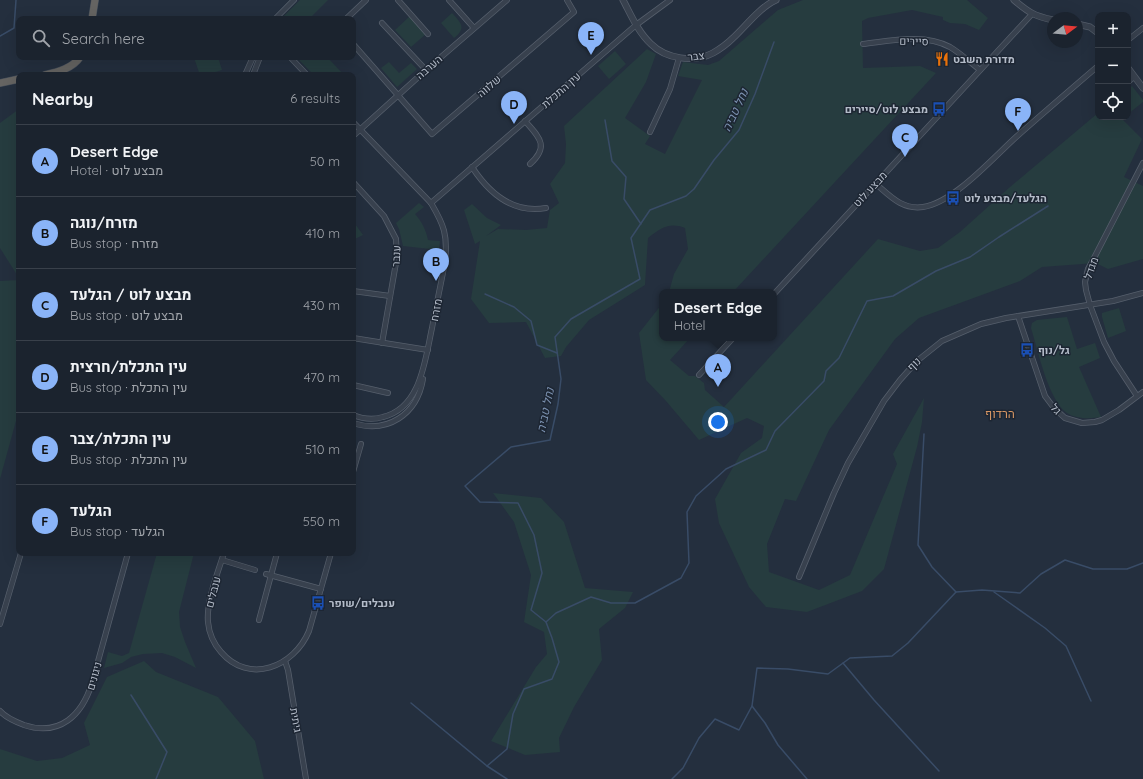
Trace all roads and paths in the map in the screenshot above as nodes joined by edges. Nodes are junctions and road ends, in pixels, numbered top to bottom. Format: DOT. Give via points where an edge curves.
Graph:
graph roads {
  1 [pos="95,0"];
  2 [pos="294,0"];
  3 [pos="366,0"];
  4 [pos="398,0"];
  5 [pos="449,0"];
  6 [pos="507,0"];
  7 [pos="567,0"];
  8 [pos="623,0"];
  9 [pos="670,0"];
  10 [pos="774,0"];
  11 [pos="1014,0"];
  12 [pos="1032,14"];
  13 [pos="92,16"];
  14 [pos="278,16"];
  15 [pos="349,16"];
  16 [pos="1047,18"];
  17 [pos="382,23"];
  18 [pos="636,25"];
  19 [pos="1083,25"];
  20 [pos="474,28"];
  21 [pos="1143,28"];
  22 [pos="1095,31"];
  23 [pos="428,34"];
  24 [pos="1131,38"];
  25 [pos="863,44"];
  26 [pos="356,47"];
  27 [pos="679,58"];
  28 [pos="78,60"];
  29 [pos="252,60"];
  30 [pos="259,60"];
  31 [pos="293,60"];
  32 [pos="1095,69"];
  33 [pos="426,70"];
  34 [pos="980,70"];
  35 [pos="59,72"];
  36 [pos="246,72"];
  37 [pos="255,72"];
  38 [pos="304,72"];
  39 [pos="1131,72"];
  40 [pos="1134,77"];
  41 [pos="16,80"];
  42 [pos="1131,80"];
  43 [pos="0,83"];
  44 [pos="1143,88"];
  45 [pos="398,95"];
  46 [pos="525,121"];
  47 [pos="356,125"];
  48 [pos="360,130"];
  49 [pos="650,132"];
  50 [pos="356,133"];
  51 [pos="1143,163"];
  52 [pos="530,164"];
  53 [pos="472,167"];
  54 [pos="876,184"];
  55 [pos="356,185"];
  56 [pos="431,203"];
  57 [pos="546,208"];
  58 [pos="356,290"];
  59 [pos="777,291"];
  60 [pos="1143,293"];
  61 [pos="390,296"];
  62 [pos="1090,305"];
  63 [pos="1018,316"];
  64 [pos="356,339"];
  65 [pos="730,341"];
  66 [pos="382,343"];
  67 [pos="428,350"];
  68 [pos="699,375"];
  69 [pos="356,386"];
  70 [pos="1143,392"];
  71 [pos="388,393"];
  72 [pos="1137,396"];
  73 [pos="356,416"];
  74 [pos="356,424"];
  75 [pos="361,444"];
  76 [pos="356,452"];
  77 [pos="20,556"];
  78 [pos="127,556"];
  79 [pos="223,556"];
  80 [pos="276,556"];
  81 [pos="330,556"];
  82 [pos="222,560"];
  83 [pos="255,570"];
  84 [pos="269,574"];
  85 [pos="799,577"];
  86 [pos="321,589"];
  87 [pos="259,620"];
  88 [pos="0,624"];
  89 [pos="285,661"];
  90 [pos="0,711"];
  91 [pos="306,779"];
  1 -- 13 [label="highway"];
  2 -- 14 [label="street"];
  3 -- 15 [label="street"];
  4 -- 23 [label="street"];
  5 -- 20 [label="street"];
  6 -- 20 [label="street, הערבה"];
  7 -- 45 [label="street, שלווה" via="574,12 432,134"];
  8 -- 18 [label="street, צבר"];
  9 -- 18 [label="street, עין התכלת"];
  10 -- 27 [label="street, צבר" via="714,53 697,58"];
  11 -- 12 [label="street"];
  12 -- 16 [label="street"];
  12 -- 34 [label="street, מבצע לוט"];
  17 -- 33 [label="street"];
  18 -- 27 [label="street, צבר" via="650,44"];
  18 -- 46 [label="street, עין התכלת"];
  19 -- 22 [label="street"];
  20 -- 33 [label="street, הערבה"];
  21 -- 24 [label="street"];
  25 -- 34 [label="street, סיירים" via="909,39 938,42"];
  26 -- 45 [label="street"];
  27 -- 49 [label="street" via="670,89"];
  28 -- 35 [label="highway"];
  29 -- 36 [label="street"];
  30 -- 37 [label="street"];
  31 -- 38 [label="street"];
  32 -- 54 [label="street" via="959,189 939,202 922,207 899,204"];
  33 -- 45 [label="street, הערבה"];
  34 -- 54 [label="street, מבצע לוט"];
  39 -- 40 [label="street"];
  40 -- 42 [label="street"];
  40 -- 44 [label="street"];
  41 -- 43 [label="highway"];
  45 -- 48 [label="street, הערבה"];
  46 -- 52 [label="street" via="538,135 541,144 539,155"];
  46 -- 53 [label="street, עין התכלת"];
  47 -- 48 [label="street, מזרח"];
  48 -- 50 [label="street, הערבה"];
  48 -- 56 [label="street, מזרח"];
  51 -- 62 [label="street, מגדל" via="1088,269 1086,290"];
  53 -- 56 [label="street, עין התכלת"];
  53 -- 57 [label="street" via="486,186 506,202 521,208"];
  54 -- 59 [label="street, מבצע לוט"];
  55 -- 61 [label="street, ענבר" via="390,224 396,239 397,257"];
  56 -- 67 [label="street, מזרח" via="444,228 447,249"];
  58 -- 61 [label="street"];
  60 -- 62 [label="street, נוף"];
  61 -- 66 [label="street, ענבר"];
  62 -- 63 [label="street, נוף"];
  62 -- 72 [label="street, מגדל" via="1104,342"];
  63 -- 72 [label="street, גל" via="1045,396 1065,418 1082,423 1102,420"];
  63 -- 85 [label="street, נוף" via="981,324 942,342 917,360 900,380 873,419 843,474"];
  64 -- 66 [label="street"];
  65 -- 68 [label="street"];
  66 -- 67 [label="street"];
  67 -- 73 [label="street, מזרח" via="419,383 403,408 392,415 379,418"];
  67 -- 74 [label="street, מזרח" via="418,393 402,417 376,426"];
  69 -- 71 [label="street"];
  70 -- 72 [label="street, גל"];
  75 -- 76 [label="street"];
  77 -- 88 [label="street"];
  78 -- 90 [label="street, ניגונים" via="92,683 85,701 75,716 57,726 45,729 22,724"];
  79 -- 82 [label="street, ענבלים"];
  80 -- 84 [label="street"];
  81 -- 86 [label="street, ענבלים"];
  82 -- 83 [label="street"];
  82 -- 89 [label="street, ענבלים" via="208,614 209,630 214,644 241,668 269,668"];
  84 -- 86 [label="street"];
  84 -- 87 [label="street"];
  86 -- 89 [label="street, ענבלים" via="306,638"];
  89 -- 91 [label="street, גיתית"];
}
